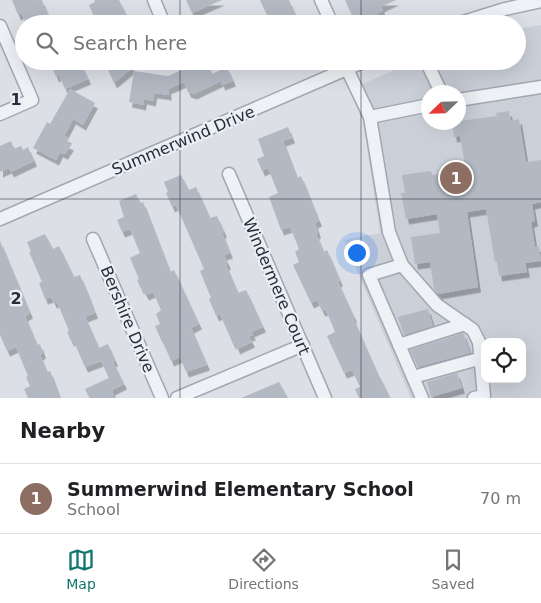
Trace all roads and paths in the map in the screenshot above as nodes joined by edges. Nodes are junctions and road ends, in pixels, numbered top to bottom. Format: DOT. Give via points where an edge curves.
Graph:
graph roads {
  1 [pos="154,0"];
  2 [pos="321,0"];
  3 [pos="541,1"];
  4 [pos="160,15"];
  5 [pos="328,15"];
  6 [pos="486,15"];
  7 [pos="0,26"];
  8 [pos="15,61"];
  9 [pos="19,70"];
  10 [pos="340,70"];
  11 [pos="351,70"];
  12 [pos="431,70"];
  13 [pos="438,85"];
  14 [pos="541,87"];
  15 [pos="466,99"];
  16 [pos="421,107"];
  17 [pos="0,114"];
  18 [pos="370,117"];
  19 [pos="230,174"];
  20 [pos="0,219"];
  21 [pos="93,239"];
  22 [pos="402,265"];
  23 [pos="465,324"];
  24 [pos="302,345"];
  25 [pos="399,345"];
  26 [pos="481,353"];
  27 [pos="481,358"];
  28 [pos="413,377"];
  29 [pos="483,383"];
  30 [pos="162,398"];
  31 [pos="177,398"];
  32 [pos="325,398"];
  33 [pos="422,398"];
  34 [pos="474,398"];
  1 -- 4 [label="street"];
  2 -- 5 [label="street"];
  3 -- 6 [label="street"];
  7 -- 8 [label="street"];
  9 -- 17 [label="street" via="32,100"];
  10 -- 20 [label="street, Summerwind Drive"];
  11 -- 18 [label="street"];
  12 -- 13 [label="street"];
  14 -- 15 [label="street"];
  16 -- 18 [label="street"];
  18 -- 22 [label="street" via="389,232"];
  19 -- 24 [label="street, Windermere Court"];
  21 -- 30 [label="street, Bershire Drive"];
  22 -- 23 [label="street" via="437,305"];
  22 -- 25 [label="street" via="369,275"];
  23 -- 25 [label="street"];
  23 -- 26 [label="street" via="473,330"];
  24 -- 31 [label="street"];
  24 -- 32 [label="street, Windermere Court"];
  25 -- 28 [label="street"];
  27 -- 28 [label="street"];
  28 -- 33 [label="street"];
  29 -- 34 [label="street" via="484,396"];
}
